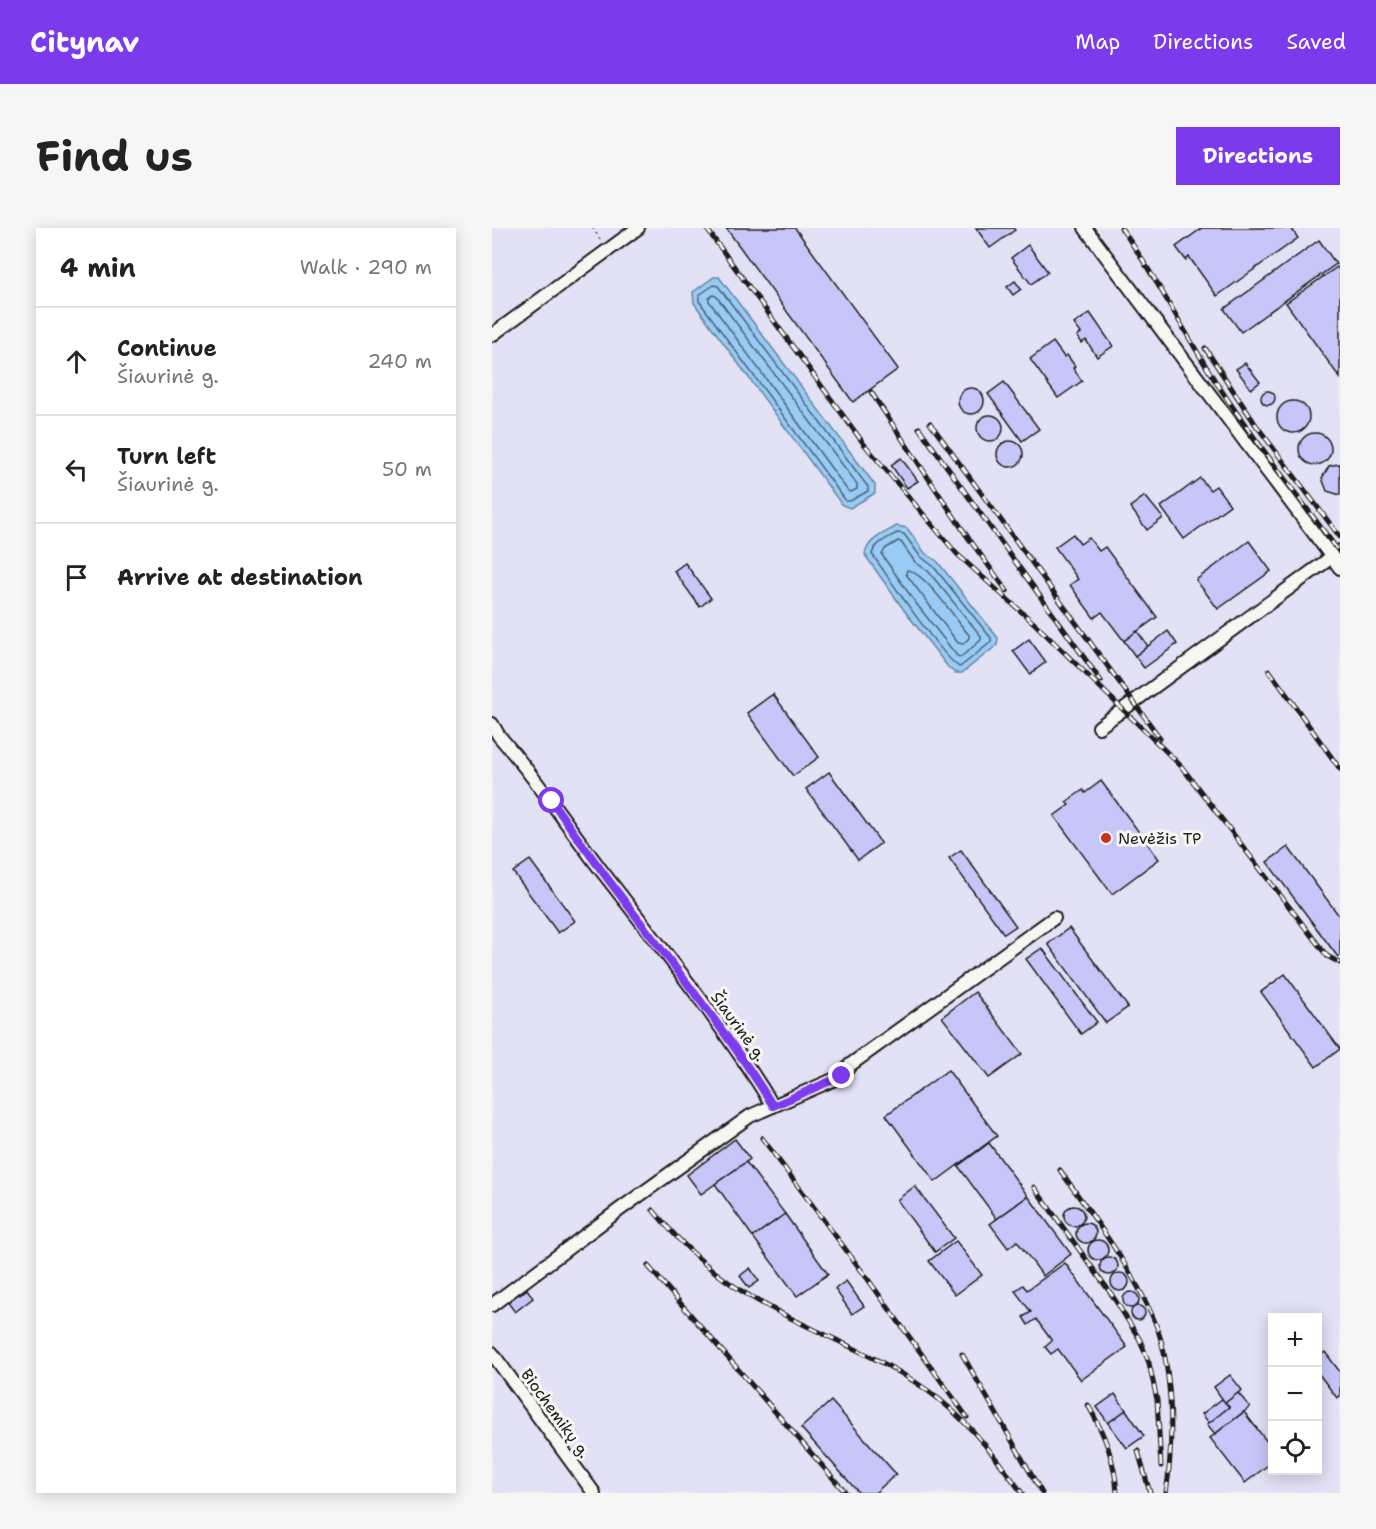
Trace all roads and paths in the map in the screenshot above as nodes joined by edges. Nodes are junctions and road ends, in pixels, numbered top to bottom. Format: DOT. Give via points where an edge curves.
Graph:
graph roads {
  1 [pos="593,228"];
  2 [pos="638,228"];
  3 [pos="1085,228"];
  4 [pos="607,251"];
  5 [pos="492,335"];
  6 [pos="1336,554"];
  7 [pos="1340,568"];
  8 [pos="492,724"];
  9 [pos="1098,728"];
  10 [pos="1054,918"];
  11 [pos="773,1106"];
  12 [pos="492,1305"];
  13 [pos="492,1353"];
  14 [pos="594,1493"];
  1 -- 4 [label="path"];
  2 -- 4 [label="street"];
  3 -- 6 [label="street"];
  4 -- 5 [label="street"];
  6 -- 7 [label="street"];
  6 -- 9 [label="street"];
  8 -- 11 [label="street, Šiaurinė g." via="674,964"];
  10 -- 11 [label="street" via="850,1065 842,1076"];
  11 -- 12 [label="street" via="750,1116"];
  13 -- 14 [label="street, Biochemikų g."];
}
